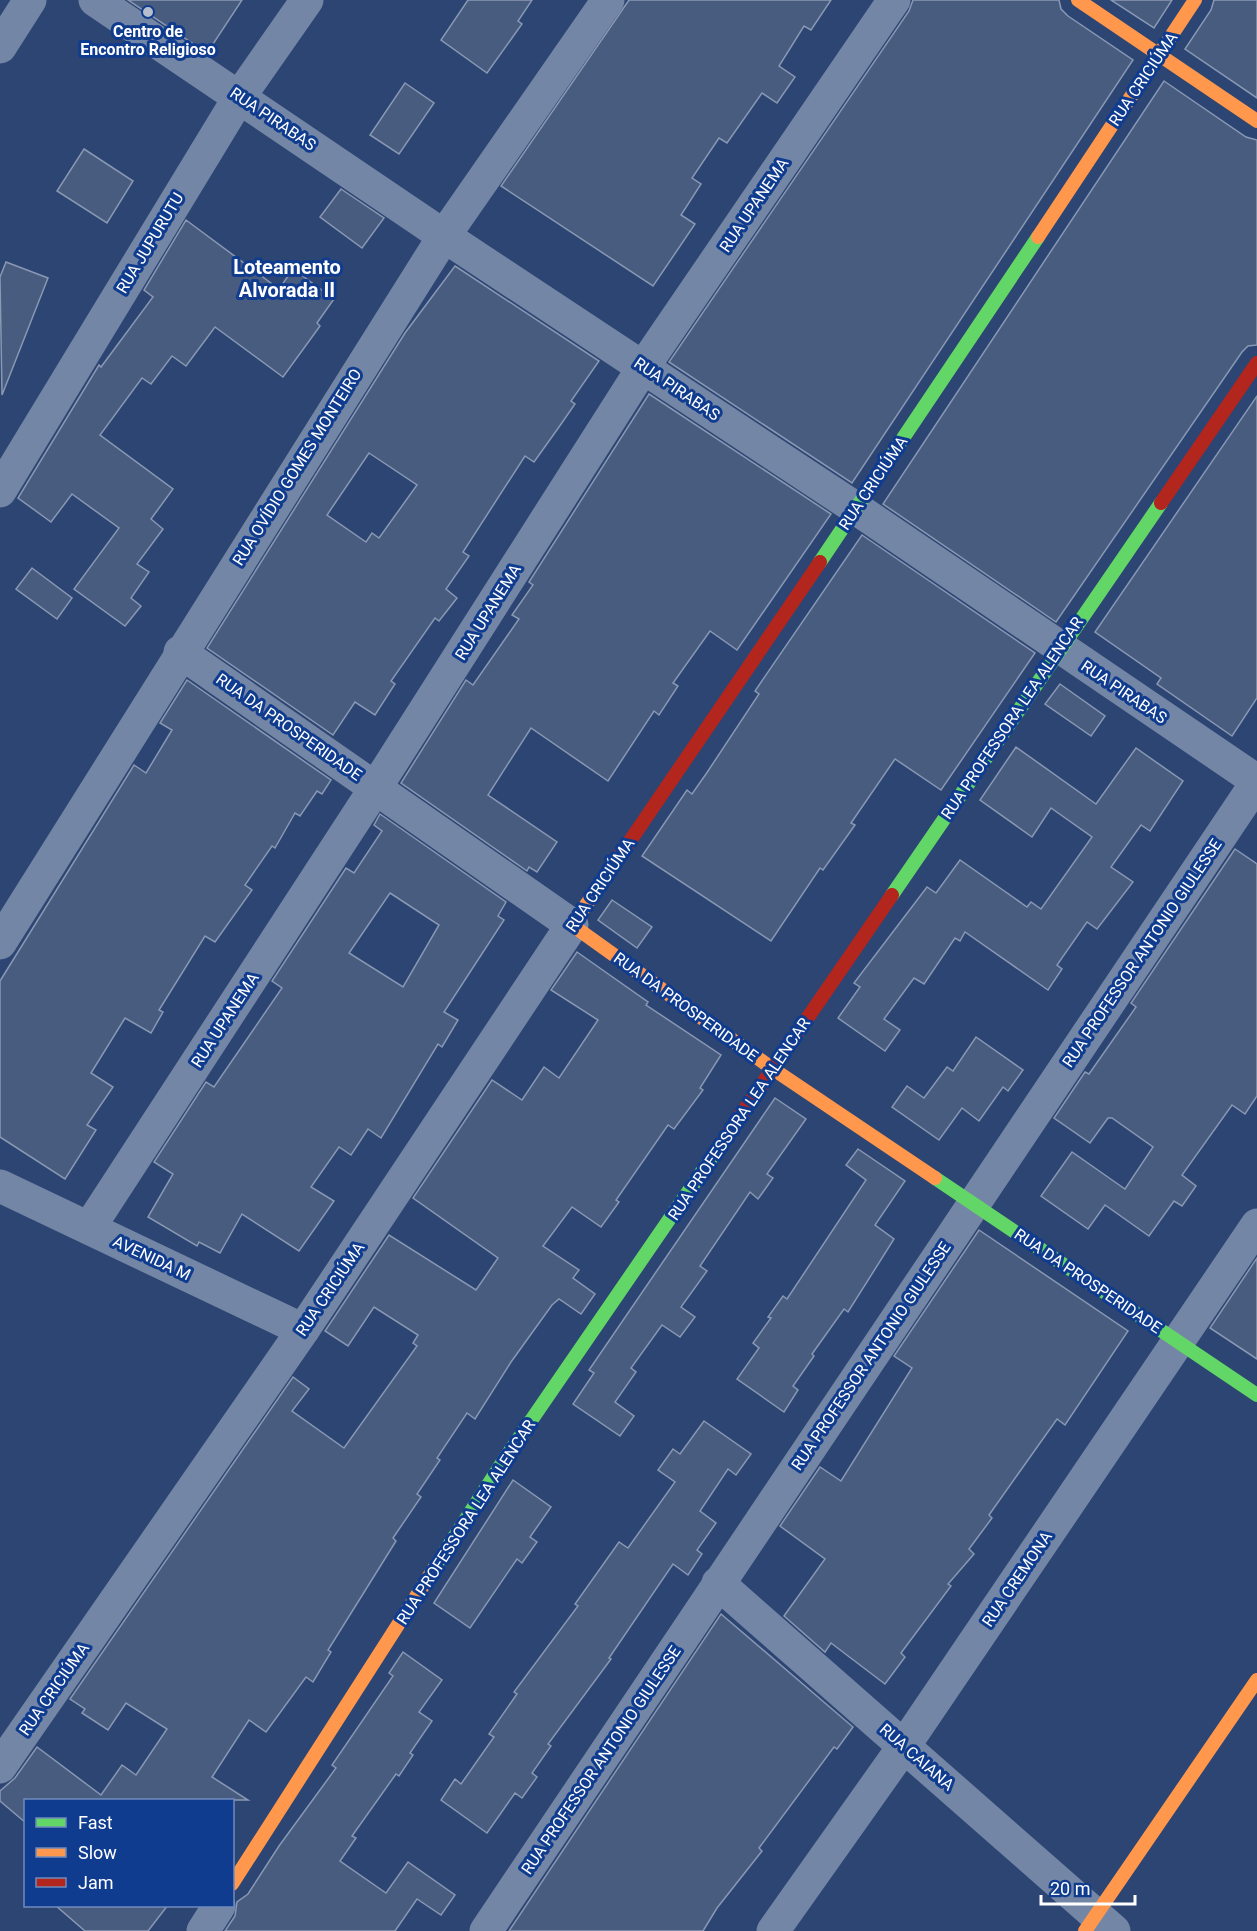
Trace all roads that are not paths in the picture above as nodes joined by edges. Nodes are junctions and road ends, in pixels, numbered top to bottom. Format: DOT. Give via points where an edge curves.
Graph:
graph roads {
  1 [pos="30,0"];
  2 [pos="95,0"];
  3 [pos="307,0"];
  4 [pos="608,0"];
  5 [pos="894,0"];
  6 [pos="1078,0"];
  7 [pos="1195,0"];
  8 [pos="0,47"];
  9 [pos="1158,55"];
  10 [pos="240,96"];
  11 [pos="1257,121"];
  12 [pos="444,236"];
  13 [pos="1257,363"];
  14 [pos="644,366"];
  15 [pos="0,491"];
  16 [pos="857,508"];
  17 [pos="1059,648"];
  18 [pos="180,652"];
  19 [pos="1257,781"];
  20 [pos="376,787"];
  21 [pos="572,925"];
  22 [pos="0,942"];
  23 [pos="773,1070"];
  24 [pos="0,1186"];
  25 [pos="974,1204"];
  26 [pos="1257,1225"];
  27 [pos="89,1228"];
  28 [pos="303,1330"];
  29 [pos="1178,1342"];
  30 [pos="1257,1395"];
  31 [pos="718,1583"];
  32 [pos="1257,1680"];
  33 [pos="904,1746"];
  34 [pos="0,1767"];
  35 [pos="234,1881"];
  36 [pos="218,1907"];
  37 [pos="1098,1926"];
  38 [pos="202,1931"];
  39 [pos="486,1931"];
  40 [pos="773,1931"];
  1 -- 8 [label="street"];
  2 -- 10 [label="street, RUA PIRABAS"];
  3 -- 10 [label="street, RUA JUPURUTU"];
  4 -- 12 [label="street, RUA OVÍDIO GOMES MONTEIRO"];
  5 -- 14 [label="street, RUA UPANEMA"];
  6 -- 9 [label="street"];
  7 -- 9 [label="street, RUA CRICIÚMA"];
  9 -- 11 [label="street"];
  9 -- 16 [label="street, RUA CRICIÚMA"];
  10 -- 12 [label="street, RUA PIRABAS"];
  10 -- 15 [label="street, RUA JUPURUTU"];
  12 -- 14 [label="street, RUA PIRABAS"];
  12 -- 18 [label="street, RUA OVÍDIO GOMES MONTEIRO"];
  13 -- 17 [label="street, RUA PROFESSORA LEA ALENCAR"];
  14 -- 16 [label="street, RUA PIRABAS"];
  14 -- 20 [label="street, RUA UPANEMA"];
  16 -- 17 [label="street, RUA PIRABAS"];
  16 -- 21 [label="street, RUA CRICIÚMA"];
  17 -- 19 [label="street, RUA PIRABAS"];
  17 -- 23 [label="street, RUA PROFESSORA LEA ALENCAR"];
  18 -- 20 [label="street, RUA DA PROSPERIDADE"];
  18 -- 22 [label="street, RUA OVÍDIO GOMES MONTEIRO"];
  19 -- 25 [label="street, RUA PROFESSOR ANTONIO GIULESSE"];
  20 -- 21 [label="street, RUA DA PROSPERIDADE"];
  20 -- 27 [label="street, RUA UPANEMA"];
  21 -- 23 [label="street, RUA DA PROSPERIDADE"];
  21 -- 28 [label="street, RUA CRICIÚMA"];
  23 -- 25 [label="street, RUA DA PROSPERIDADE"];
  23 -- 35 [label="street, RUA PROFESSORA LEA ALENCAR" via="506,1457"];
  24 -- 27 [label="street, AVENIDA M"];
  25 -- 29 [label="street, RUA DA PROSPERIDADE"];
  25 -- 31 [label="street, RUA PROFESSOR ANTONIO GIULESSE"];
  26 -- 29 [label="street, RUA CREMONA"];
  27 -- 28 [label="street, AVENIDA M"];
  28 -- 34 [label="street, RUA CRICIÚMA"];
  29 -- 30 [label="street, RUA DA PROSPERIDADE"];
  29 -- 33 [label="street, RUA CREMONA"];
  31 -- 33 [label="street, RUA CAIANA"];
  31 -- 39 [label="street, RUA PROFESSOR ANTONIO GIULESSE"];
  32 -- 37 [label="street"];
  33 -- 37 [label="street, RUA CAIANA"];
  33 -- 40 [label="street, RUA CREMONA"];
  36 -- 38 [label="street"];
}
